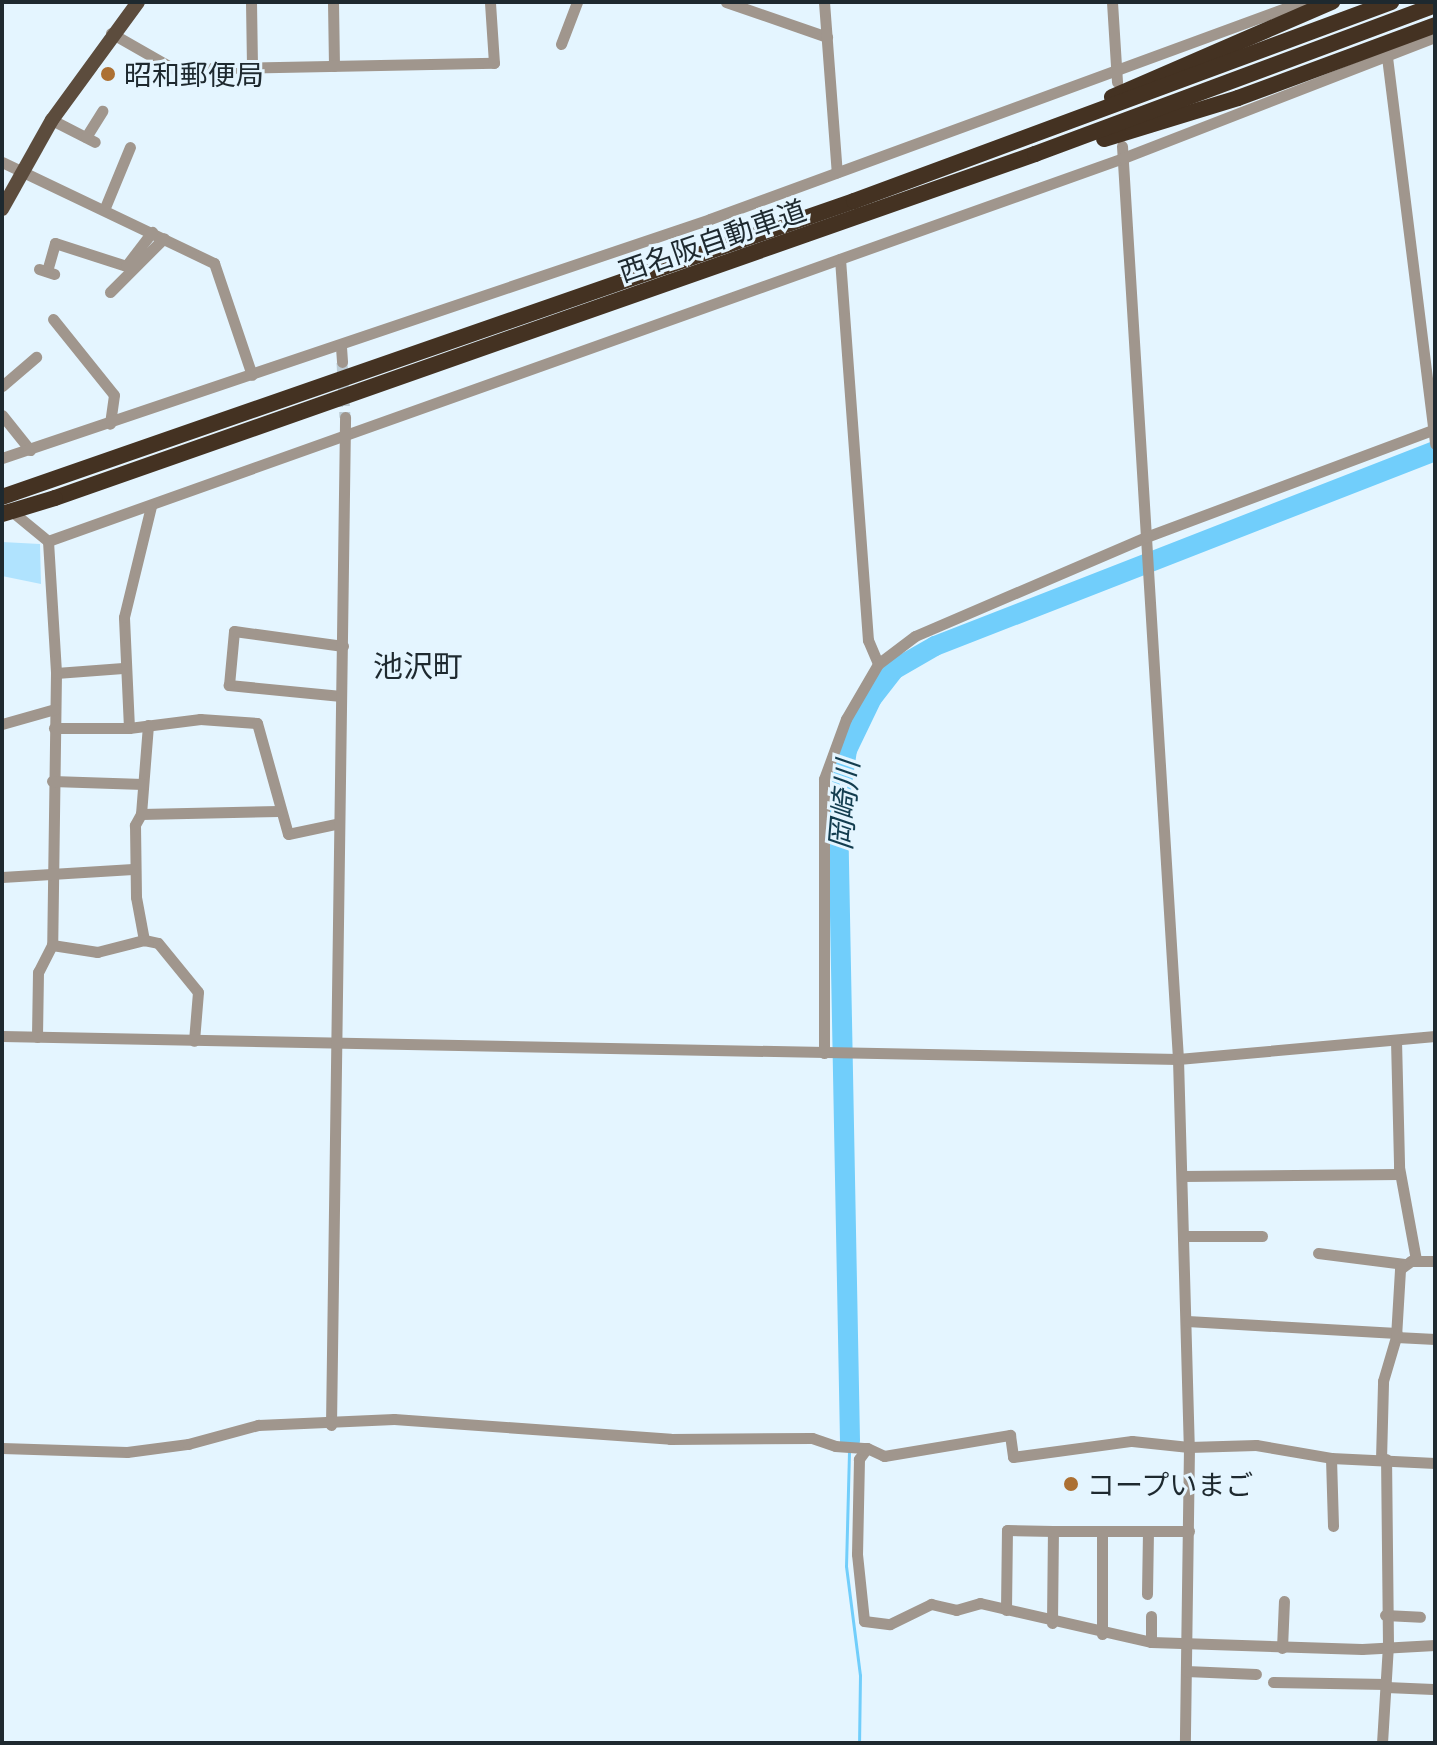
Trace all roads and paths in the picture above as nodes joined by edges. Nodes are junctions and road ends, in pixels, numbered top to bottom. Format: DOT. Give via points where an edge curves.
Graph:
graph roads {
  1 [pos="138,2"];
  2 [pos="251,2"];
  3 [pos="333,2"];
  4 [pos="490,2"];
  5 [pos="577,2"];
  6 [pos="726,2"];
  7 [pos="824,2"];
  8 [pos="1112,2"];
  9 [pos="1302,2"];
  10 [pos="1332,2"];
  11 [pos="1391,2"];
  12 [pos="1435,5"];
  13 [pos="1435,25"];
  14 [pos="111,33"];
  15 [pos="827,37"];
  16 [pos="1435,37"];
  17 [pos="561,44"];
  18 [pos="1387,57"];
  19 [pos="334,66"];
  20 [pos="252,68"];
  21 [pos="1116,77"];
  22 [pos="102,111"];
  23 [pos="52,120"];
  24 [pos="130,147"];
  25 [pos="998,150"];
  26 [pos="1122,152"];
  27 [pos="2,162"];
  28 [pos="24,172"];
  29 [pos="837,173"];
  30 [pos="2,209"];
  31 [pos="104,210"];
  32 [pos="861,215"];
  33 [pos="152,232"];
  34 [pos="164,238"];
  35 [pos="840,259"];
  36 [pos="47,272"];
  37 [pos="110,292"];
  38 [pos="53,319"];
  39 [pos="341,347"];
  40 [pos="36,357"];
  41 [pos="342,362"];
  42 [pos="252,375"];
  43 [pos="2,386"];
  44 [pos="2,415"];
  45 [pos="345,417"];
  46 [pos="110,424"];
  47 [pos="346,434"];
  48 [pos="1434,434"];
  49 [pos="30,450"];
  50 [pos="2,458"];
  51 [pos="53,490"];
  52 [pos="2,497"];
  53 [pos="2,503"];
  54 [pos="151,506"];
  55 [pos="2,514"];
  56 [pos="48,541"];
  57 [pos="1146,541"];
  58 [pos="343,646"];
  59 [pos="878,664"];
  60 [pos="123,668"];
  61 [pos="56,673"];
  62 [pos="341,696"];
  63 [pos="55,709"];
  64 [pos="2,724"];
  65 [pos="148,725"];
  66 [pos="54,728"];
  67 [pos="129,728"];
  68 [pos="52,781"];
  69 [pos="143,784"];
  70 [pos="278,811"];
  71 [pos="141,814"];
  72 [pos="336,824"];
  73 [pos="133,869"];
  74 [pos="56,873"];
  75 [pos="2,877"];
  76 [pos="144,940"];
  77 [pos="52,945"];
  78 [pos="2,1036"];
  79 [pos="1435,1036"];
  80 [pos="37,1037"];
  81 [pos="1396,1040"];
  82 [pos="194,1041"];
  83 [pos="336,1042"];
  84 [pos="827,1053"];
  85 [pos="1178,1059"];
  86 [pos="1400,1174"];
  87 [pos="1182,1176"];
  88 [pos="1184,1236"];
  89 [pos="1262,1236"];
  90 [pos="1318,1253"];
  91 [pos="1435,1261"];
  92 [pos="1410,1262"];
  93 [pos="1187,1321"];
  94 [pos="1396,1335"];
  95 [pos="1435,1339"];
  96 [pos="331,1425"];
  97 [pos="865,1447"];
  98 [pos="1189,1447"];
  99 [pos="2,1448"];
  100 [pos="1331,1458"];
  101 [pos="1384,1460"];
  102 [pos="1435,1463"];
  103 [pos="1330,1519"];
  104 [pos="1053,1531"];
  105 [pos="1189,1531"];
  106 [pos="1102,1532"];
  107 [pos="1148,1533"];
  108 [pos="1147,1594"];
  109 [pos="1284,1601"];
  110 [pos="1006,1610"];
  111 [pos="1385,1615"];
  112 [pos="1151,1616"];
  113 [pos="1420,1617"];
  114 [pos="1052,1623"];
  115 [pos="1102,1634"];
  116 [pos="1151,1642"];
  117 [pos="1187,1642"];
  118 [pos="1388,1645"];
  119 [pos="1435,1645"];
  120 [pos="1282,1648"];
  121 [pos="1186,1671"];
  122 [pos="1256,1674"];
  123 [pos="1273,1682"];
  124 [pos="1386,1686"];
  125 [pos="1427,1692"];
  126 [pos="1185,1743"];
  127 [pos="1382,1743"];
  1 -- 14 [label="main road"];
  2 -- 20 [label="street"];
  3 -- 19 [label="street"];
  4 -- 19 [label="street" via="494,63"];
  5 -- 17 [label="street"];
  6 -- 15 [label="street"];
  7 -- 15 [label="street"];
  8 -- 21 [label="street"];
  9 -- 21 [label="street"];
  10 -- 25 [label="highway"];
  11 -- 25 [label="highway, 西名阪自動車道"];
  12 -- 32 [label="highway, 西名阪自動車道"];
  13 -- 32 [label="highway" via="1238,98"];
  14 -- 20 [label="street" via="174,69"];
  14 -- 23 [label="main road"];
  15 -- 29 [label="street"];
  16 -- 18 [label="street"];
  18 -- 26 [label="street"];
  18 -- 48 [label="street"];
  19 -- 20 [label="street"];
  21 -- 29 [label="street"];
  22 -- 23 [label="street" via="90,140"];
  23 -- 28 [label="main road"];
  24 -- 31 [label="street"];
  25 -- 51 [label="highway, 西名阪自動車道"];
  26 -- 35 [label="street"];
  26 -- 57 [label="street"];
  27 -- 28 [label="street"];
  28 -- 30 [label="main road"];
  28 -- 31 [label="street"];
  29 -- 39 [label="street"];
  31 -- 33 [label="street"];
  32 -- 51 [label="highway, 西名阪自動車道"];
  33 -- 34 [label="street"];
  33 -- 36 [label="street" via="126,266 55,243"];
  34 -- 37 [label="street"];
  34 -- 42 [label="street" via="220,270"];
  35 -- 47 [label="street"];
  35 -- 59 [label="street" via="868,640"];
  38 -- 46 [label="street" via="114,395"];
  39 -- 41 [label="street"];
  39 -- 42 [label="street"];
  40 -- 43 [label="street"];
  42 -- 46 [label="street"];
  44 -- 49 [label="street"];
  45 -- 47 [label="street"];
  46 -- 49 [label="street"];
  47 -- 54 [label="street"];
  47 -- 58 [label="street"];
  48 -- 57 [label="street"];
  49 -- 50 [label="street"];
  51 -- 52 [label="highway, 西名阪自動車道"];
  51 -- 55 [label="highway, 西名阪自動車道, bridge"];
  53 -- 56 [label="street"];
  54 -- 56 [label="street"];
  54 -- 60 [label="street" via="124,617"];
  56 -- 61 [label="street"];
  57 -- 59 [label="street" via="915,636"];
  57 -- 85 [label="street"];
  58 -- 62 [label="street"];
  58 -- 62 [label="street" via="234,631 229,685"];
  59 -- 84 [label="street" via="846,719 824,779"];
  60 -- 61 [label="street"];
  60 -- 67 [label="street"];
  61 -- 63 [label="street"];
  62 -- 72 [label="street"];
  63 -- 64 [label="street"];
  63 -- 66 [label="street"];
  65 -- 67 [label="street"];
  65 -- 69 [label="street"];
  65 -- 70 [label="street" via="200,719 257,723"];
  66 -- 67 [label="street"];
  66 -- 68 [label="street"];
  68 -- 69 [label="street"];
  68 -- 74 [label="street"];
  69 -- 71 [label="street"];
  70 -- 71 [label="street"];
  70 -- 72 [label="street" via="288,834"];
  71 -- 73 [label="street" via="135,825"];
  72 -- 83 [label="street"];
  73 -- 74 [label="street"];
  73 -- 76 [label="street"];
  74 -- 75 [label="street"];
  74 -- 77 [label="street"];
  76 -- 77 [label="street" via="97,952"];
  76 -- 82 [label="street" via="158,943 192,980 199,1003"];
  77 -- 80 [label="street" via="38,972"];
  78 -- 80 [label="street"];
  79 -- 81 [label="street"];
  80 -- 82 [label="street"];
  81 -- 85 [label="street"];
  81 -- 86 [label="street"];
  82 -- 83 [label="street"];
  83 -- 84 [label="street"];
  83 -- 96 [label="street"];
  84 -- 85 [label="street"];
  85 -- 87 [label="street"];
  86 -- 87 [label="street"];
  86 -- 92 [label="street"];
  87 -- 88 [label="street"];
  88 -- 89 [label="street"];
  88 -- 93 [label="street"];
  90 -- 92 [label="street"];
  91 -- 92 [label="street"];
  92 -- 94 [label="street"];
  93 -- 94 [label="street"];
  93 -- 98 [label="street"];
  94 -- 95 [label="street"];
  94 -- 101 [label="street" via="1383,1381"];
  96 -- 97 [label="street" via="394,1419 670,1439 812,1438 840,1447"];
  96 -- 99 [label="street" via="258,1425 188,1444 127,1452"];
  97 -- 98 [label="street" via="884,1456 1010,1435 1013,1457 1132,1441"];
  97 -- 110 [label="street" via="859,1459 857,1554 864,1621 890,1624 938,1603 956,1610 980,1603"];
  98 -- 100 [label="street" via="1256,1445"];
  98 -- 105 [label="street"];
  100 -- 101 [label="street"];
  100 -- 103 [label="street"];
  101 -- 102 [label="street"];
  101 -- 111 [label="street"];
  104 -- 106 [label="street"];
  104 -- 110 [label="street" via="1007,1530"];
  104 -- 114 [label="street"];
  105 -- 107 [label="street"];
  105 -- 117 [label="street"];
  106 -- 107 [label="street"];
  106 -- 115 [label="street"];
  107 -- 108 [label="street"];
  109 -- 120 [label="street"];
  110 -- 114 [label="street"];
  111 -- 113 [label="street"];
  111 -- 118 [label="street"];
  112 -- 116 [label="street"];
  114 -- 115 [label="street"];
  115 -- 116 [label="street"];
  116 -- 117 [label="street"];
  117 -- 120 [label="street"];
  117 -- 121 [label="street"];
  118 -- 119 [label="street"];
  118 -- 120 [label="street"];
  118 -- 124 [label="street"];
  121 -- 122 [label="street"];
  121 -- 126 [label="street"];
  123 -- 124 [label="street"];
  124 -- 125 [label="street"];
  124 -- 127 [label="street"];
}
